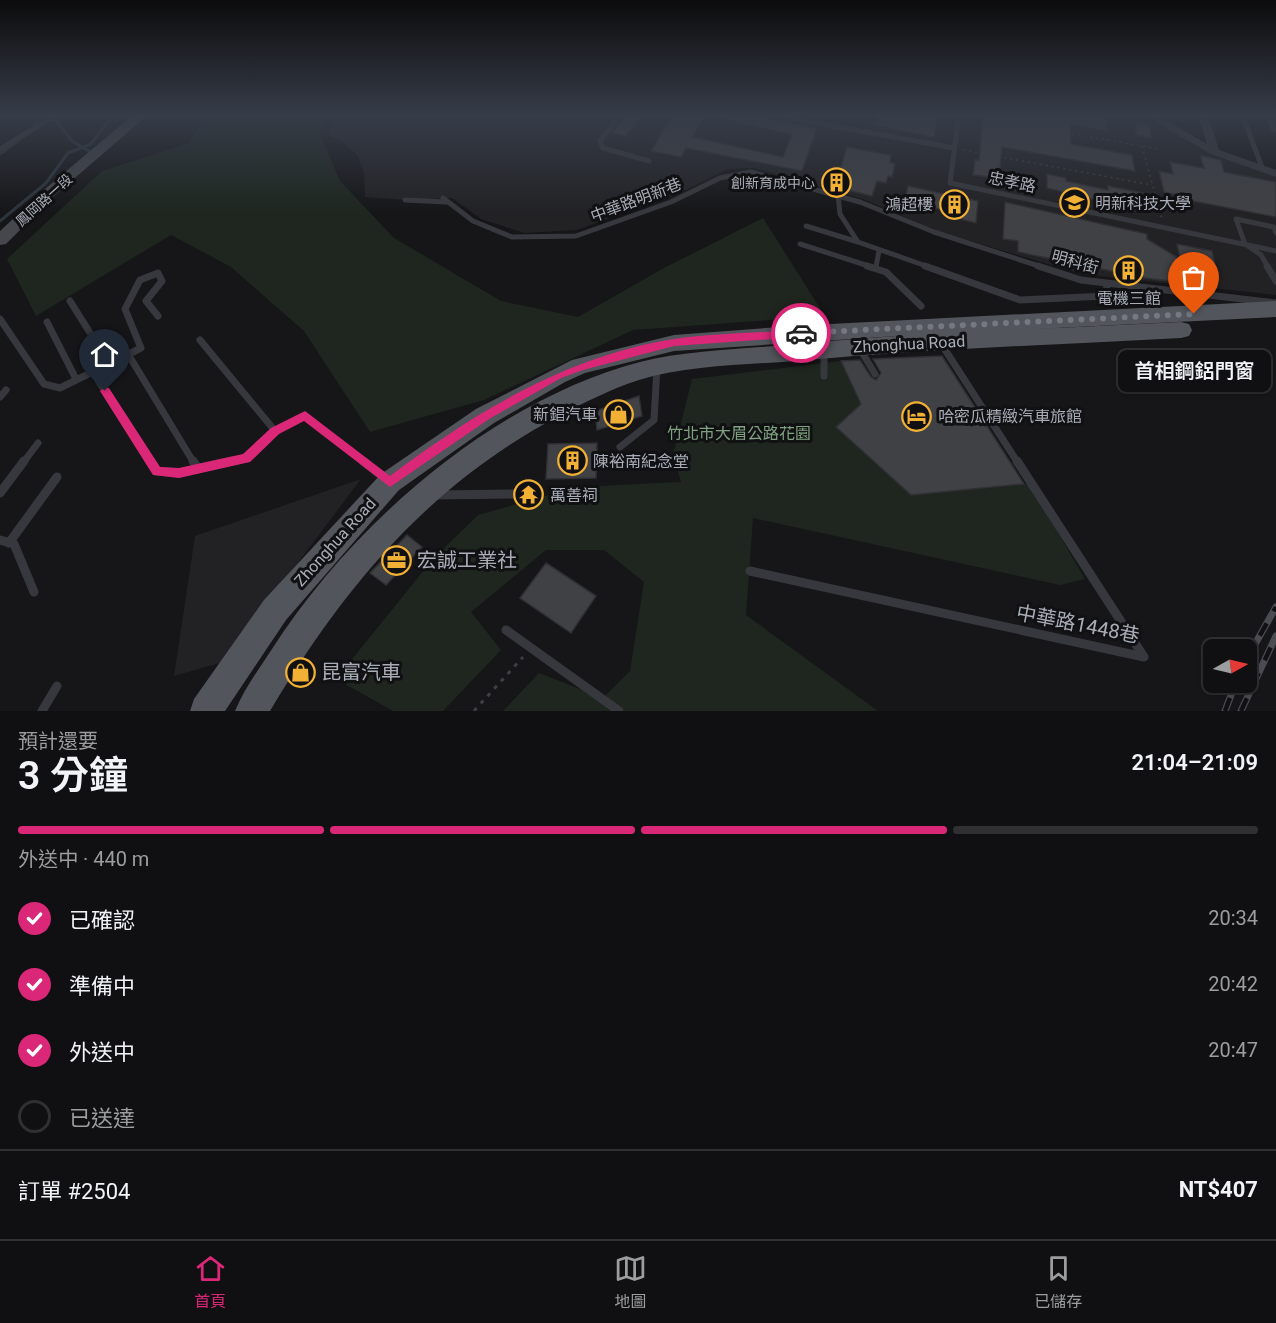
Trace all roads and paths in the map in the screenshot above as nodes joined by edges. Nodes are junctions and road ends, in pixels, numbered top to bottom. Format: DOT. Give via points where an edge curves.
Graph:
graph roads {
  1 [pos="103,147"];
  2 [pos="603,147"];
  3 [pos="949,147"];
  4 [pos="1142,147"];
  5 [pos="1149,147"];
  6 [pos="1207,147"];
  7 [pos="1213,147"];
  8 [pos="1254,147"];
  9 [pos="954,148"];
  10 [pos="1159,149"];
  11 [pos="1215,152"];
  12 [pos="649,161"];
  13 [pos="1263,170"];
  14 [pos="1276,174"];
  15 [pos="1152,185"];
  16 [pos="838,195"];
  17 [pos="405,200"];
  18 [pos="807,226"];
  19 [pos="1164,227"];
  20 [pos="1276,233"];
  21 [pos="0,240"];
  22 [pos="858,242"];
  23 [pos="800,244"];
  24 [pos="1245,244"];
  25 [pos="879,250"];
  26 [pos="1276,251"];
  27 [pos="876,268"];
  28 [pos="1276,281"];
  29 [pos="1107,284"];
  30 [pos="70,301"];
  31 [pos="1276,303"];
  32 [pos="921,306"];
  33 [pos="1276,309"];
  34 [pos="158,316"];
  35 [pos="0,319"];
  36 [pos="47,322"];
  37 [pos="1276,325"];
  38 [pos="200,340"];
  39 [pos="940,342"];
  40 [pos="859,347"];
  41 [pos="824,349"];
  42 [pos="128,354"];
  43 [pos="109,363"];
  44 [pos="657,367"];
  45 [pos="92,371"];
  46 [pos="874,374"];
  47 [pos="824,376"];
  48 [pos="76,379"];
  49 [pos="6,390"];
  50 [pos="0,397"];
  51 [pos="275,431"];
  52 [pos="38,443"];
  53 [pos="620,447"];
  54 [pos="198,469"];
  55 [pos="57,477"];
  56 [pos="390,483"];
  57 [pos="0,493"];
  58 [pos="514,494"];
  59 [pos="423,495"];
  60 [pos="5,542"];
  61 [pos="750,571"];
  62 [pos="34,592"];
  63 [pos="506,630"];
  64 [pos="531,648"];
  65 [pos="57,686"];
  66 [pos="42,711"];
  67 [pos="206,711"];
  68 [pos="251,711"];
  69 [pos="474,711"];
  70 [pos="619,711"];
  1 -- 21 [label="street, 鳳岡路一段"];
  2 -- 12 [label="lane"];
  3 -- 9 [label="lane"];
  4 -- 15 [label="path"];
  5 -- 10 [label="path"];
  6 -- 11 [label="street"];
  7 -- 11 [label="street"];
  8 -- 13 [label="lane"];
  9 -- 15 [label="path"];
  9 -- 19 [label="lane, 忠孝路" via="950,183"];
  11 -- 13 [label="street"];
  13 -- 14 [label="street"];
  15 -- 19 [label="path"];
  16 -- 17 [label="lane, 中華路明新巷" via="742,172 720,178 652,210 576,236 522,238 472,221 445,200"];
  16 -- 22 [label="lane" via="838,214"];
  16 -- 29 [label="lane, 明科街" via="965,242 1081,280"];
  18 -- 22 [label="lane"];
  19 -- 24 [label="lane, 忠孝路"];
  20 -- 24 [label="lane" via="1274,227 1236,219"];
  22 -- 25 [label="lane"];
  23 -- 27 [label="lane"];
  24 -- 26 [label="lane, 忠孝路"];
  24 -- 28 [label="lane" via="1261,255"];
  25 -- 27 [label="lane"];
  25 -- 29 [label="lane, 明科街" via="1020,300 1106,296"];
  27 -- 32 [label="lane" via="886,272"];
  29 -- 31 [label="lane"];
  30 -- 43 [label="lane"];
  33 -- 56 [label="main road, Zhonghua Road" via="792,334 674,343 627,352 558,376 485,416"];
  34 -- 42 [label="lane" via="146,301 162,281 158,273 147,274 137,280 125,309 141,348"];
  35 -- 48 [label="lane" via="44,384 60,388"];
  36 -- 48 [label="lane"];
  37 -- 39 [label="main road, Zhonghua Road"];
  38 -- 51 [label="lane"];
  39 -- 40 [label="main road, Zhonghua Road"];
  39 -- 61 [label="lane, 中華路1448巷" via="1144,657"];
  40 -- 41 [label="main road, Zhonghua Road"];
  40 -- 46 [label="lane"];
  41 -- 44 [label="main road, Zhonghua Road"];
  41 -- 47 [label="lane"];
  42 -- 43 [label="lane"];
  42 -- 54 [label="lane"];
  43 -- 45 [label="lane"];
  44 -- 53 [label="lane" via="654,420"];
  44 -- 59 [label="main road, Zhonghua Road" via="620,378 532,417 463,461"];
  45 -- 48 [label="lane"];
  45 -- 54 [label="lane" via="157,471 179,473"];
  49 -- 50 [label="lane"];
  51 -- 54 [label="lane" via="246,458"];
  51 -- 56 [label="lane" via="305,416"];
  52 -- 57 [label="lane"];
  55 -- 60 [label="lane"];
  56 -- 67 [label="main road, Zhonghua Road" via="275,610"];
  58 -- 59 [label="lane"];
  59 -- 68 [label="main road, Zhonghua Road" via="370,546 310,620"];
  60 -- 62 [label="lane" via="14,544"];
  63 -- 64 [label="lane"];
  64 -- 69 [label="path"];
  64 -- 70 [label="lane"];
  65 -- 66 [label="lane"];
}
